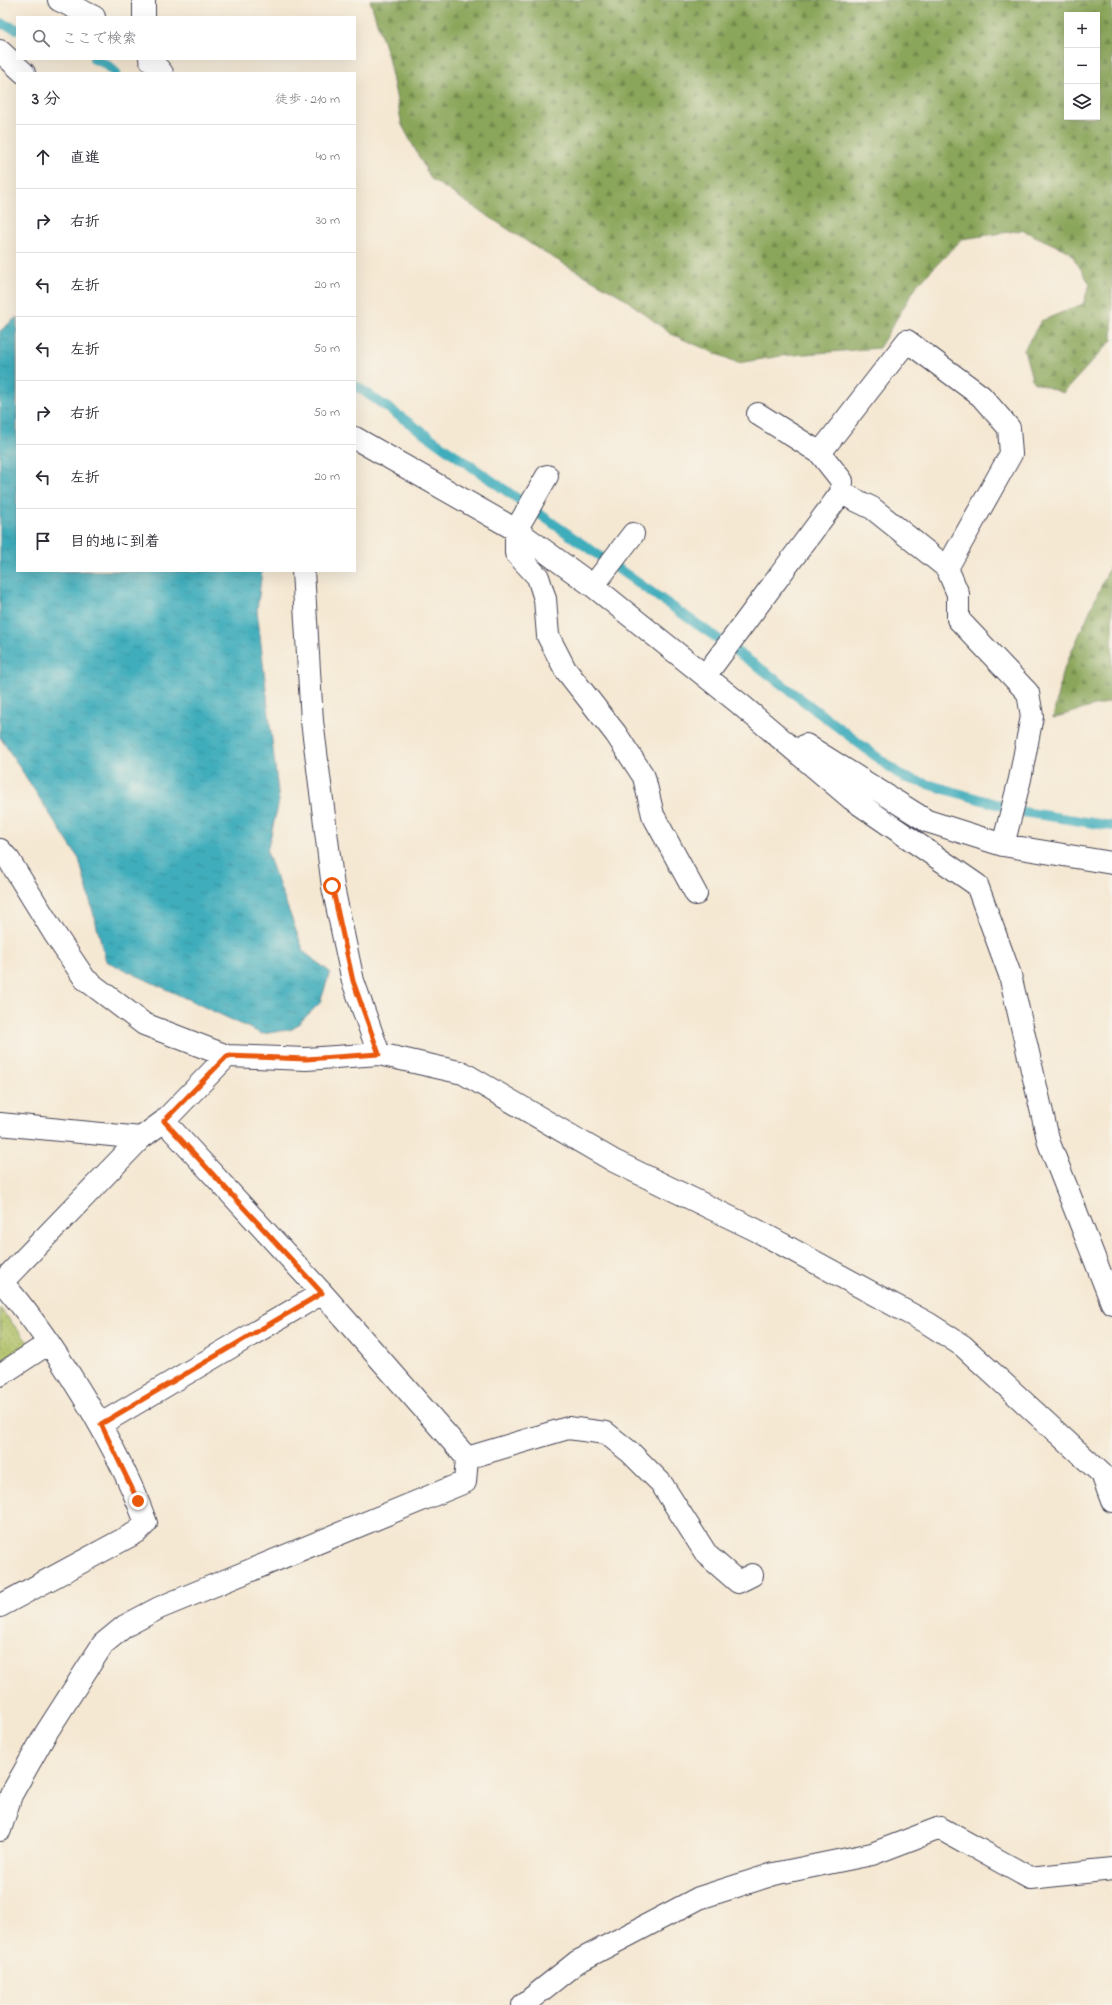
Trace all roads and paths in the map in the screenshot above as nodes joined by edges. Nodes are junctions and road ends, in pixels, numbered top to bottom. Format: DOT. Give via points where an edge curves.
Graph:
graph roads {
  1 [pos="59,0"];
  2 [pos="144,0"];
  3 [pos="92,16"];
  4 [pos="144,16"];
  5 [pos="0,51"];
  6 [pos="151,60"];
  7 [pos="23,72"];
  8 [pos="161,72"];
  9 [pos="758,414"];
  10 [pos="356,439"];
  11 [pos="820,453"];
  12 [pos="547,476"];
  13 [pos="841,493"];
  14 [pos="516,530"];
  15 [pos="633,534"];
  16 [pos="947,568"];
  17 [pos="303,572"];
  18 [pos="593,586"];
  19 [pos="704,676"];
  20 [pos="740,704"];
  21 [pos="1003,845"];
  22 [pos="0,850"];
  23 [pos="1112,863"];
  24 [pos="696,894"];
  25 [pos="379,1054"];
  26 [pos="227,1056"];
  27 [pos="164,1121"];
  28 [pos="0,1124"];
  29 [pos="141,1138"];
  30 [pos="1,1281"];
  31 [pos="322,1293"];
  32 [pos="1112,1303"];
  33 [pos="49,1343"];
  34 [pos="0,1375"];
  35 [pos="101,1424"];
  36 [pos="467,1458"];
  37 [pos="1112,1501"];
  38 [pos="752,1576"];
  39 [pos="0,1606"];
  40 [pos="0,1830"];
  41 [pos="1112,1869"];
  42 [pos="523,2005"];
  1 -- 3 [label="street"];
  2 -- 4 [label="street"];
  5 -- 7 [label="street"];
  6 -- 8 [label="street"];
  9 -- 11 [label="street"];
  10 -- 14 [label="street"];
  11 -- 13 [label="street" via="842,481"];
  11 -- 16 [label="street" via="907,342 981,396 1009,428 1011,454"];
  12 -- 14 [label="street"];
  13 -- 16 [label="street" via="872,508"];
  13 -- 19 [label="street"];
  14 -- 18 [label="street"];
  14 -- 24 [label="street" via="516,552 538,577 546,599 548,636 565,669 616,734 644,778 653,815"];
  15 -- 18 [label="street"];
  16 -- 21 [label="street" via="958,594 958,619 1028,693 1032,716 1020,779"];
  17 -- 25 [label="street" via="312,722 332,886 353,981"];
  18 -- 19 [label="street"];
  19 -- 20 [label="street"];
  20 -- 21 [label="street" via="927,821"];
  20 -- 32 [label="street" via="852,799 977,885 1010,975 1049,1143"];
  21 -- 23 [label="street"];
  22 -- 26 [label="street" via="9,860 85,979 144,1024"];
  25 -- 26 [label="street" via="306,1059"];
  25 -- 37 [label="street" via="463,1073 614,1161 756,1230 929,1324 963,1346 1102,1474"];
  26 -- 27 [label="street"];
  27 -- 29 [label="street"];
  27 -- 31 [label="street"];
  28 -- 29 [label="street"];
  29 -- 30 [label="street"];
  30 -- 33 [label="street"];
  31 -- 35 [label="street"];
  31 -- 36 [label="street"];
  33 -- 34 [label="street"];
  33 -- 35 [label="street"];
  35 -- 39 [label="street" via="146,1523 137,1532"];
  36 -- 38 [label="street" via="568,1428 606,1433 631,1453 661,1483 707,1555 738,1582"];
  36 -- 40 [label="street" via="465,1482 159,1608 125,1626 103,1644 46,1732 11,1795"];
  41 -- 42 [label="street" via="1030,1878 940,1828 872,1854 774,1874 699,1898 577,1962"];
}
